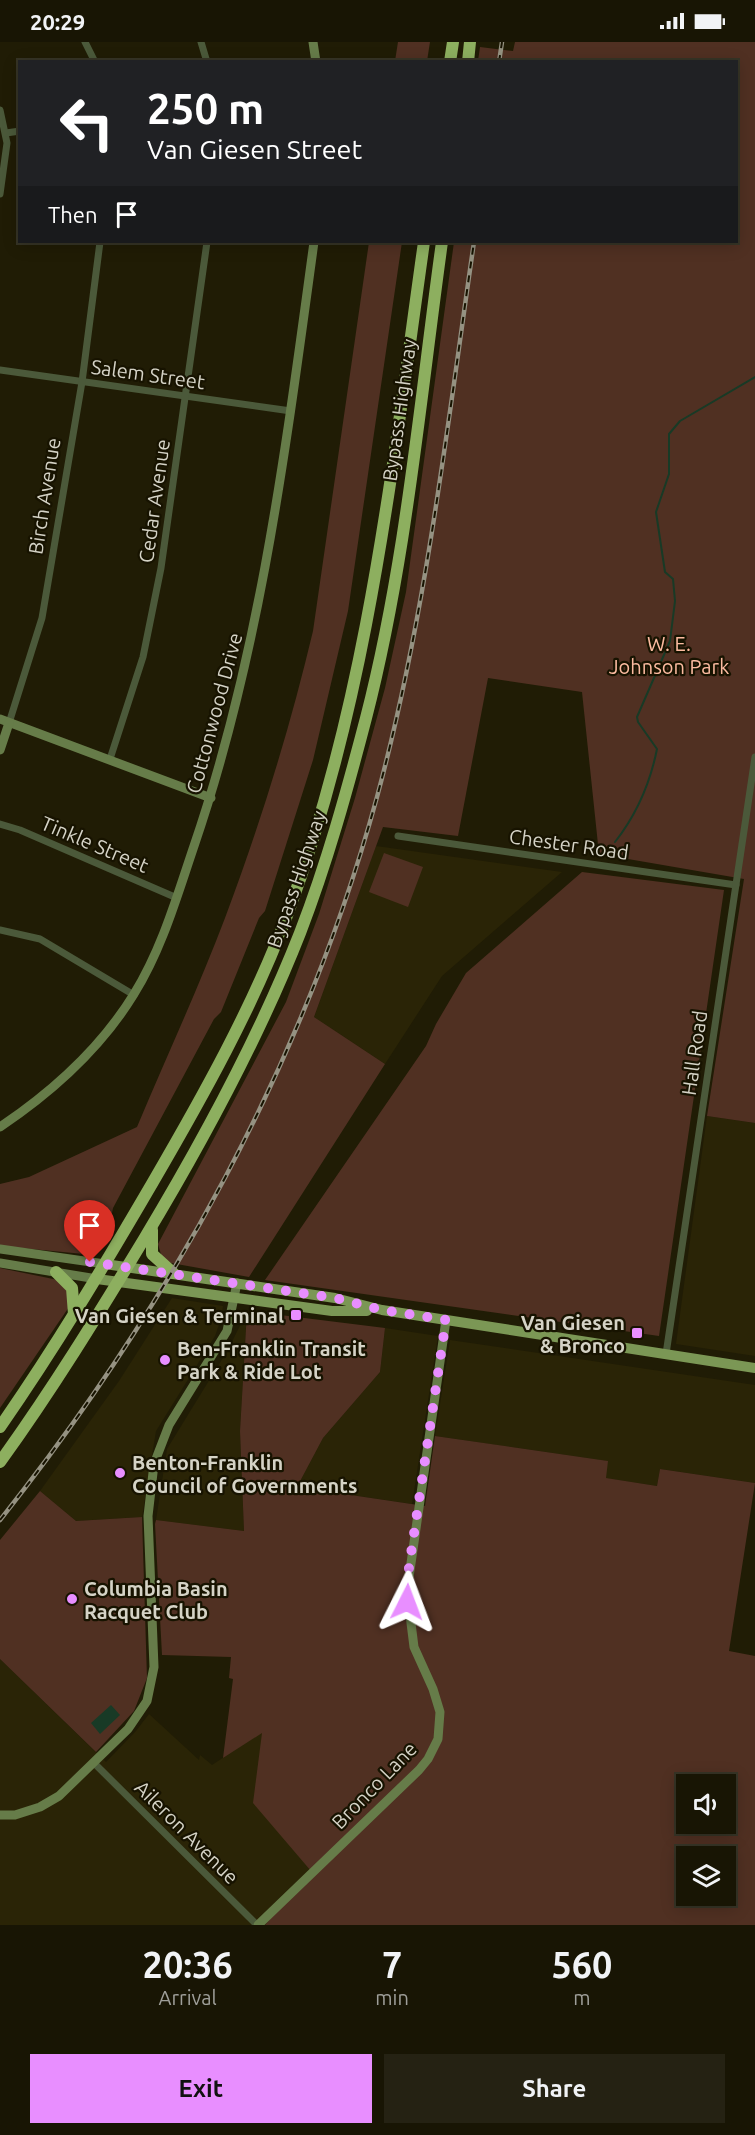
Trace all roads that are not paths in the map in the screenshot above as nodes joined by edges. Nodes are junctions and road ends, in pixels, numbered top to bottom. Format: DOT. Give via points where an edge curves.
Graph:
graph roads {
  1 [pos="85,42"];
  2 [pos="201,42"];
  3 [pos="313,42"];
  4 [pos="453,42"];
  5 [pos="470,42"];
  6 [pos="94,60"];
  7 [pos="206,60"];
  8 [pos="316,60"];
  9 [pos="450,60"];
  10 [pos="468,60"];
  11 [pos="0,110"];
  12 [pos="18,132"];
  13 [pos="6,133"];
  14 [pos="0,194"];
  15 [pos="100,243"];
  16 [pos="207,243"];
  17 [pos="314,243"];
  18 [pos="424,243"];
  19 [pos="442,243"];
  20 [pos="0,370"];
  21 [pos="82,382"];
  22 [pos="185,396"];
  23 [pos="291,411"];
  24 [pos="5,721"];
  25 [pos="0,750"];
  26 [pos="755,757"];
  27 [pos="110,759"];
  28 [pos="211,798"];
  29 [pos="0,824"];
  30 [pos="398,836"];
  31 [pos="735,885"];
  32 [pos="177,898"];
  33 [pos="0,930"];
  34 [pos="134,995"];
  35 [pos="0,1127"];
  36 [pos="154,1222"];
  37 [pos="0,1250"];
  38 [pos="0,1263"];
  39 [pos="105,1264"];
  40 [pos="127,1267"];
  41 [pos="56,1272"];
  42 [pos="172,1273"];
  43 [pos="97,1279"];
  44 [pos="117,1283"];
  45 [pos="237,1283"];
  46 [pos="234,1299"];
  47 [pos="382,1310"];
  48 [pos="74,1316"];
  49 [pos="446,1320"];
  50 [pos="666,1354"];
  51 [pos="755,1368"];
  52 [pos="0,1427"];
  53 [pos="0,1462"];
  54 [pos="94,1763"];
  55 [pos="0,1815"];
  56 [pos="257,1925"];
  1 -- 6 [label="street"];
  2 -- 7 [label="street"];
  3 -- 8 [label="street"];
  4 -- 9 [label="highway"];
  5 -- 10 [label="highway"];
  11 -- 13 [label="street"];
  12 -- 13 [label="street"];
  13 -- 14 [label="street"];
  15 -- 21 [label="street, Birch Avenue"];
  16 -- 22 [label="street, Cedar Avenue"];
  17 -- 23 [label="street, Cottonwood Drive"];
  18 -- 39 [label="highway, Bypass Highway" via="373,595 325,799 287,914 243,1016"];
  19 -- 36 [label="highway, Bypass Highway" via="393,589 367,716 335,830 300,933 261,1024"];
  20 -- 21 [label="street, Salem Street"];
  21 -- 22 [label="street, Salem Street"];
  21 -- 24 [label="street, Birch Avenue" via="42,618"];
  22 -- 23 [label="street, Salem Street"];
  22 -- 27 [label="street, Cedar Avenue" via="161,568 143,657"];
  23 -- 28 [label="street, Cottonwood Drive" via="251,646"];
  24 -- 25 [label="street, Birch Avenue"];
  24 -- 27 [label="street"];
  26 -- 31 [label="street, Hall Road"];
  27 -- 28 [label="street"];
  28 -- 32 [label="street, Cottonwood Drive"];
  29 -- 32 [label="street, Tinkle Street"];
  30 -- 31 [label="street, Chester Road"];
  31 -- 50 [label="street, Hall Road"];
  32 -- 34 [label="street, Cottonwood Drive"];
  33 -- 34 [label="street" via="40,939"];
  34 -- 35 [label="street, Cottonwood Drive" via="74,1068"];
  36 -- 40 [label="highway, Bypass Highway"];
  36 -- 42 [label="highway" via="152,1254"];
  37 -- 39 [label="street"];
  38 -- 41 [label="street"];
  39 -- 40 [label="main road"];
  39 -- 43 [label="highway, Bypass Highway"];
  40 -- 42 [label="main road"];
  40 -- 44 [label="highway, Bypass Highway"];
  41 -- 43 [label="street"];
  41 -- 48 [label="highway" via="72,1288"];
  42 -- 45 [label="main road"];
  43 -- 44 [label="main road"];
  43 -- 48 [label="highway, Bypass Highway"];
  44 -- 46 [label="main road"];
  44 -- 53 [label="highway, Bypass Highway"];
  45 -- 46 [label="street"];
  45 -- 47 [label="main road" via="335,1298"];
  46 -- 47 [label="main road" via="332,1311"];
  46 -- 54 [label="street" via="226,1335 168,1425 154,1464 148,1516 152,1686 139,1716"];
  47 -- 49 [label="main road"];
  48 -- 52 [label="highway, Bypass Highway"];
  49 -- 50 [label="main road"];
  49 -- 56 [label="street, Bronco Lane" via="407,1590 414,1647 439,1705 438,1739 419,1770"];
  50 -- 51 [label="main road"];
  54 -- 55 [label="street" via="51,1802 15,1815"];
  54 -- 56 [label="street, Aileron Avenue"];
}
